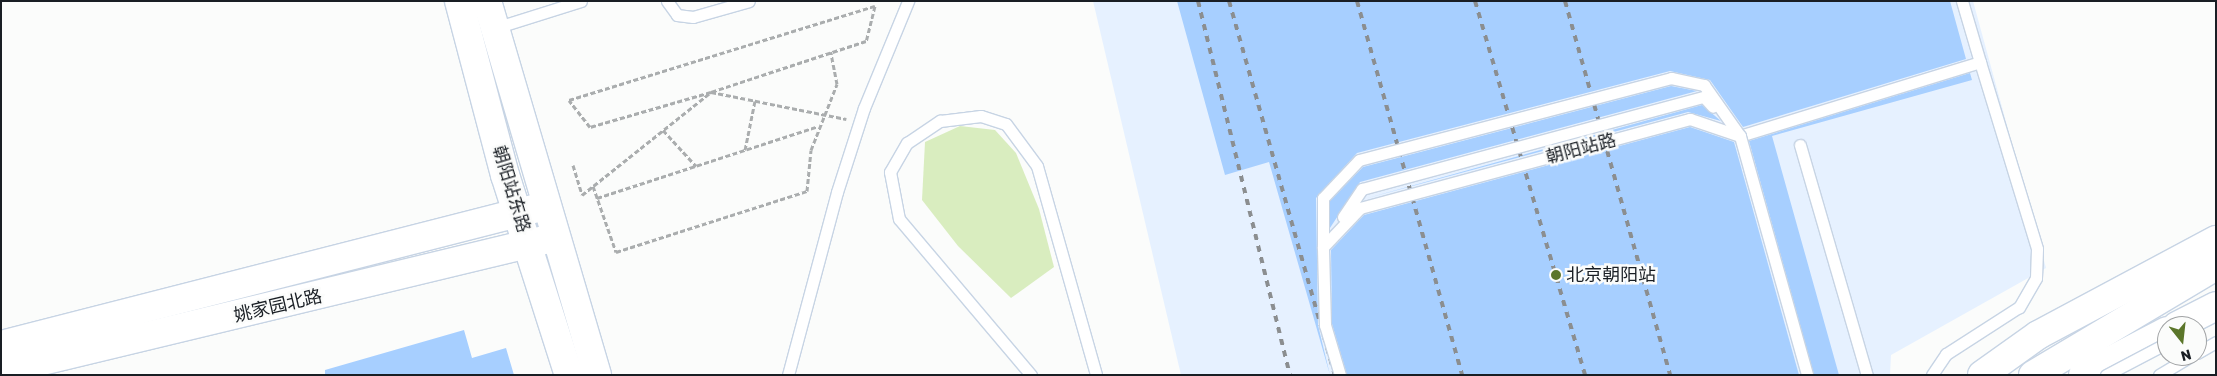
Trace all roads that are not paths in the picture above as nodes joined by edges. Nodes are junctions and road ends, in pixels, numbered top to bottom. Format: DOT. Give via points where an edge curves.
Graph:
graph roads {
  1 [pos="459,1"];
  2 [pos="488,1"];
  3 [pos="581,1"];
  4 [pos="668,1"];
  5 [pos="749,1"];
  6 [pos="908,1"];
  7 [pos="1962,1"];
  8 [pos="495,28"];
  9 [pos="1980,62"];
  10 [pos="1740,136"];
  11 [pos="1800,145"];
  12 [pos="545,206"];
  13 [pos="518,214"];
  14 [pos="2216,240"];
  15 [pos="541,242"];
  16 [pos="1323,247"];
  17 [pos="2216,266"];
  18 [pos="2216,306"];
  19 [pos="2196,316"];
  20 [pos="2157,336"];
  21 [pos="1,345"];
  22 [pos="2157,348"];
  23 [pos="2174,366"];
  24 [pos="1,371"];
  25 [pos="569,375"];
  26 [pos="597,375"];
  27 [pos="788,375"];
  28 [pos="1031,375"];
  29 [pos="1096,375"];
  30 [pos="1340,375"];
  31 [pos="1806,375"];
  32 [pos="1867,375"];
  33 [pos="1932,375"];
  34 [pos="1982,375"];
  35 [pos="2033,375"];
  36 [pos="2083,375"];
  37 [pos="2106,375"];
  38 [pos="2159,375"];
  1 -- 13 [label="street, 朝阳站东路"];
  2 -- 8 [label="street, 朝阳站东路"];
  3 -- 8 [label="lane"];
  4 -- 5 [label="lane" via="677,15 694,17"];
  6 -- 27 [label="lane" via="860,122 802,311"];
  7 -- 9 [label="lane"];
  8 -- 12 [label="street, 朝阳站东路"];
  9 -- 10 [label="lane"];
  9 -- 33 [label="lane" via="2037,249 2036,278 2019,307 1946,354"];
  10 -- 16 [label="lane, 朝阳站路, bridge" via="1690,119 1360,208"];
  10 -- 16 [label="lane, bridge" via="1704,97 1362,189"];
  10 -- 16 [label="lane, bridge" via="1704,85 1671,78 1359,160 1323,198"];
  10 -- 31 [label="lane, bridge"];
  11 -- 32 [label="lane"];
  12 -- 13 [label="street, 姚家园北路"];
  12 -- 15 [label="street, 朝阳站东路"];
  13 -- 15 [label="street, 朝阳站东路"];
  13 -- 21 [label="street, 姚家园北路"];
  14 -- 34 [label="street" via="2038,335"];
  15 -- 24 [label="street, 姚家园北路"];
  15 -- 25 [label="street, 朝阳站东路"];
  15 -- 26 [label="street, 朝阳站东路"];
  16 -- 30 [label="lane, bridge" via="1325,324"];
  17 -- 35 [label="street"];
  18 -- 19 [label="street"];
  20 -- 36 [label="street"];
  22 -- 37 [label="lane, bridge"];
  23 -- 38 [label="lane, bridge"];
  28 -- 29 [label="lane" via="899,219 890,172 907,143 940,121 980,116 1006,124 1037,166"];
}
